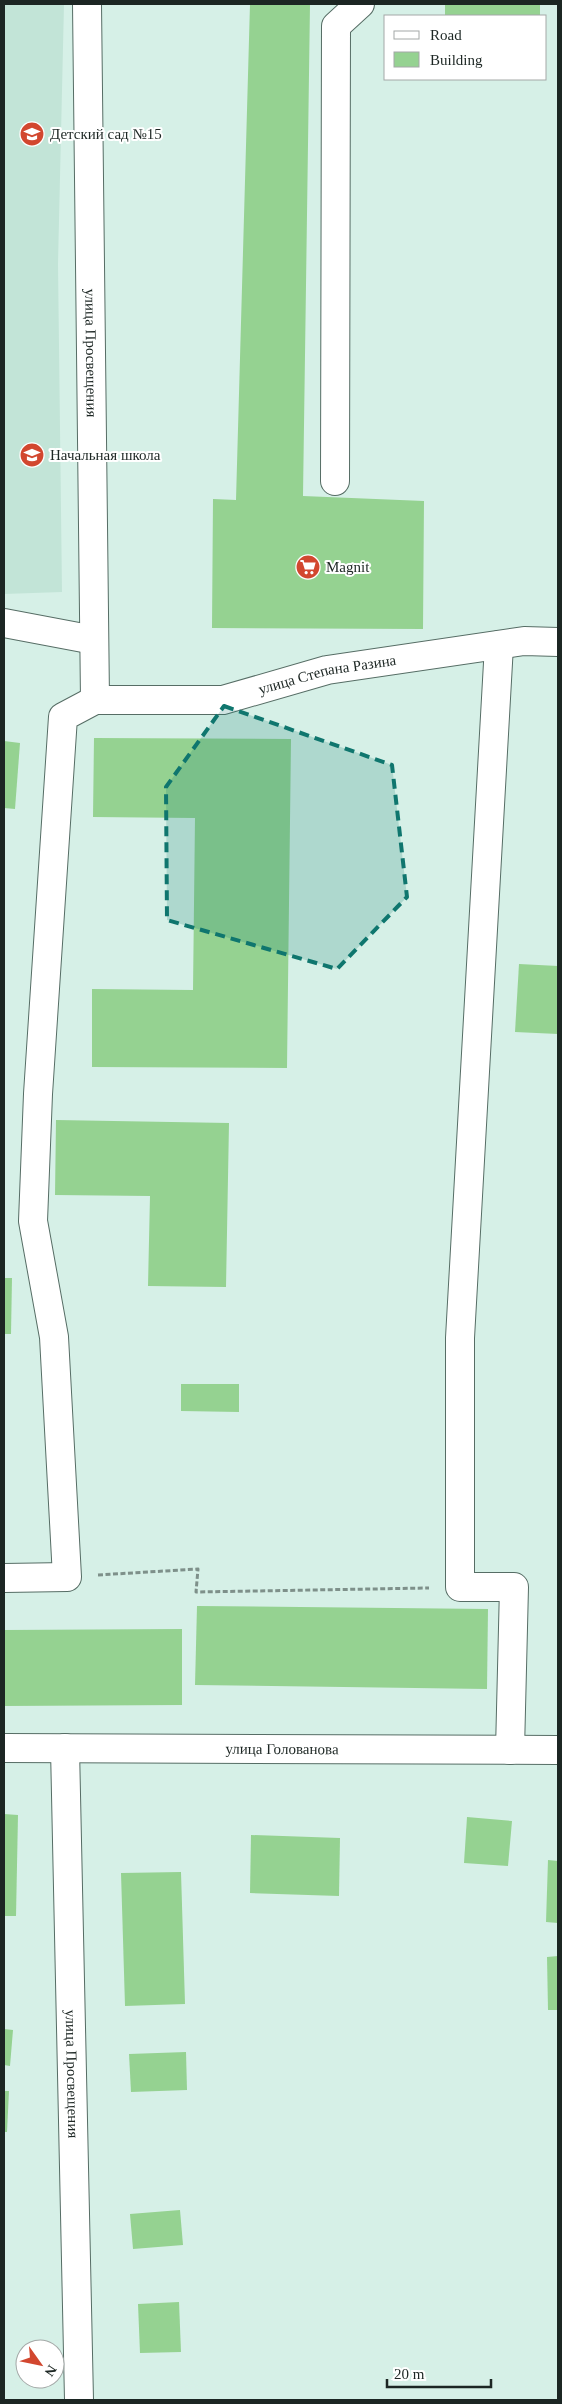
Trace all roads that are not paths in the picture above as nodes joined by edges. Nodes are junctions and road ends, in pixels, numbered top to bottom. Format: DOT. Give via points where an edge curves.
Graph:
graph roads {
  1 [pos="87,4"];
  2 [pos="360,4"];
  3 [pos="335,481"];
  4 [pos="4,623"];
  5 [pos="94,640"];
  6 [pos="558,642"];
  7 [pos="499,645"];
  8 [pos="95,700"];
  9 [pos="4,1578"];
  10 [pos="4,1748"];
  11 [pos="65,1748"];
  12 [pos="510,1750"];
  13 [pos="558,1750"];
  14 [pos="78,2400"];
  1 -- 5 [label="street, улица Просвещения"];
  2 -- 3 [label="street" via="336,26"];
  4 -- 5 [label="street"];
  5 -- 8 [label="street, улица Просвещения"];
  6 -- 7 [label="street, улица Степана Разина" via="524,641"];
  7 -- 8 [label="street, улица Степана Разина" via="327,670 223,700"];
  7 -- 12 [label="street" via="460,1338 460,1587 514,1587"];
  8 -- 9 [label="street" via="63,717 32,1221 54,1337 68,1577"];
  10 -- 11 [label="street, улица Голованова"];
  11 -- 12 [label="street, улица Голованова"];
  11 -- 14 [label="street, улица Просвещения"];
  12 -- 13 [label="street, улица Голованова"];
}
